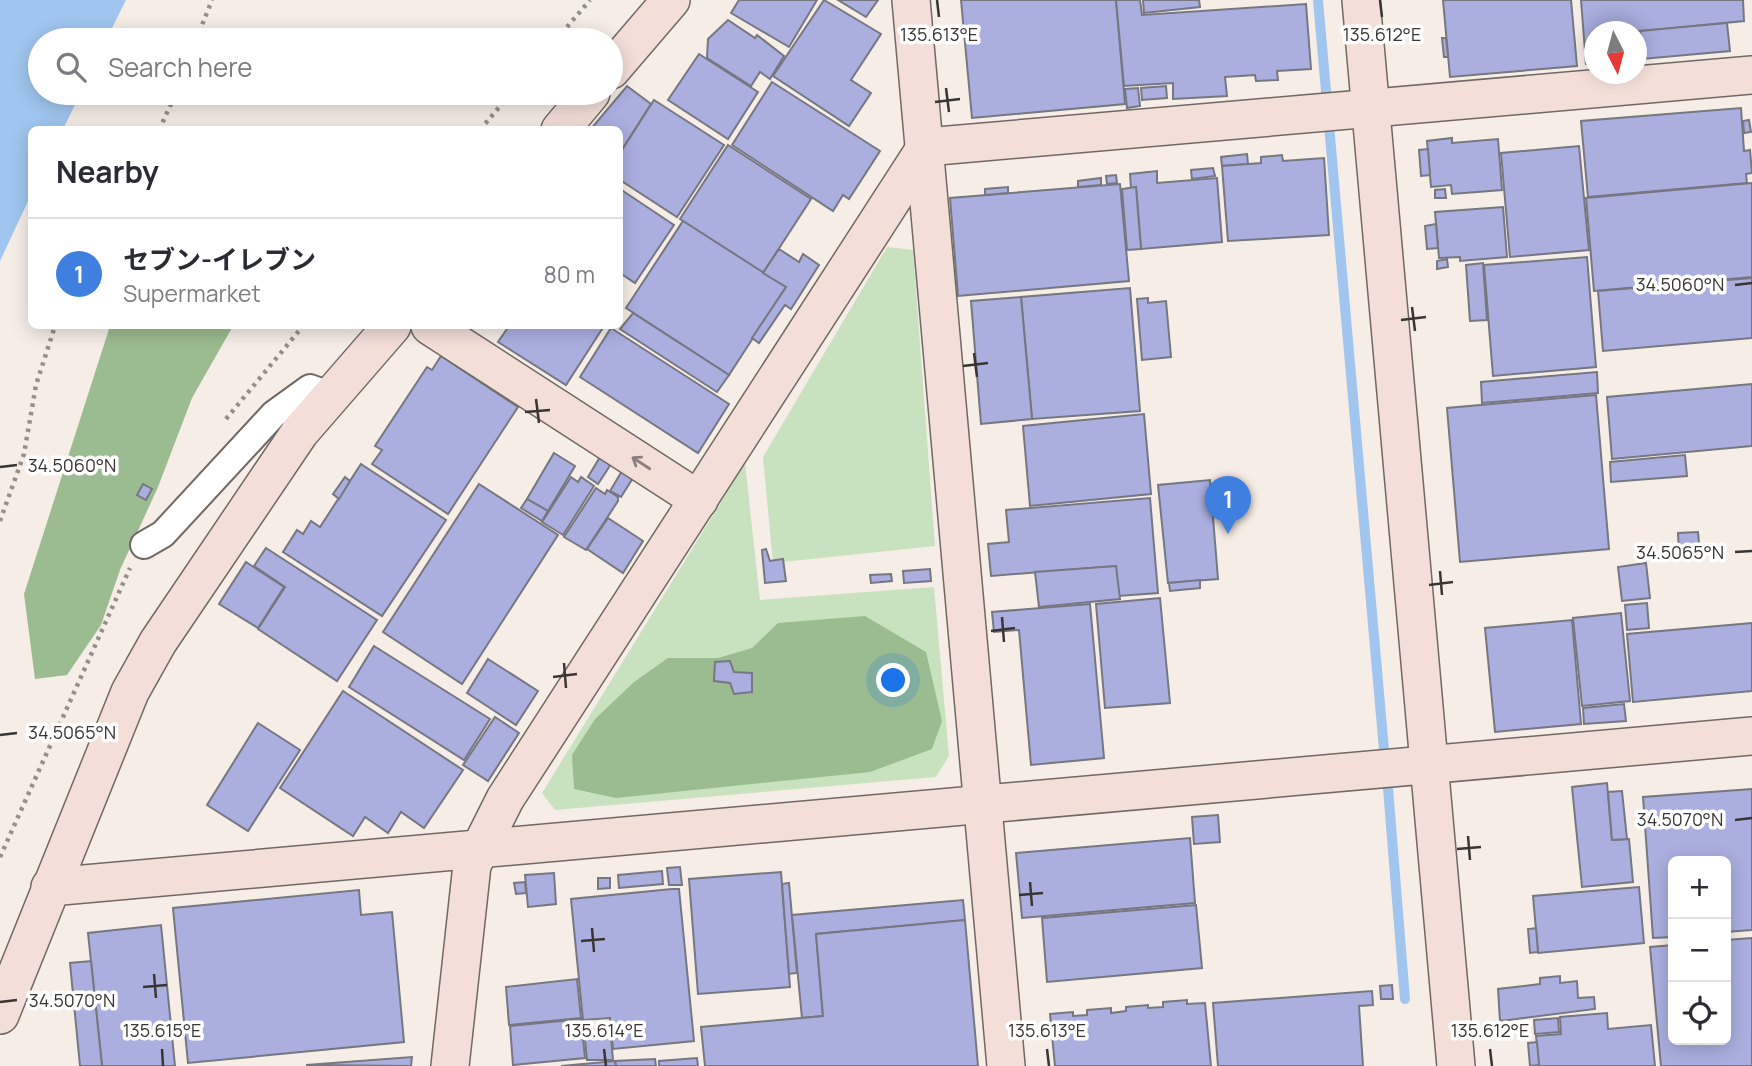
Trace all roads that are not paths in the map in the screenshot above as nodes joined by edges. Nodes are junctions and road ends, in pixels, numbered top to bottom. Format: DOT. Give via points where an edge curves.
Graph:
graph roads {
  1 [pos="671,0"];
  2 [pos="911,0"];
  3 [pos="1361,0"];
  4 [pos="623,56"];
  5 [pos="1752,75"];
  6 [pos="581,105"];
  7 [pos="1371,109"];
  8 [pos="563,126"];
  9 [pos="925,150"];
  10 [pos="389,329"];
  11 [pos="435,329"];
  12 [pos="332,396"];
  13 [pos="699,500"];
  14 [pos="144,545"];
  15 [pos="1752,736"];
  16 [pos="1429,766"];
  17 [pos="983,804"];
  18 [pos="480,849"];
  19 [pos="50,887"];
  20 [pos="0,1015"];
  21 [pos="450,1066"];
  22 [pos="1006,1066"];
  23 [pos="1456,1066"];
  1 -- 4 [label="street"];
  2 -- 9 [label="street"];
  3 -- 7 [label="street"];
  5 -- 7 [label="street"];
  6 -- 8 [label="street"];
  7 -- 9 [label="street"];
  7 -- 16 [label="street"];
  9 -- 13 [label="street"];
  9 -- 17 [label="street"];
  10 -- 12 [label="street"];
  13 -- 11 [label="street, one-way"];
  12 -- 14 [label="street" via="310,388 274,414 163,534"];
  12 -- 19 [label="street" via="300,432 158,642 130,692"];
  13 -- 18 [label="street" via="505,799"];
  15 -- 16 [label="street"];
  16 -- 17 [label="street"];
  16 -- 23 [label="street"];
  17 -- 18 [label="street"];
  17 -- 22 [label="street"];
  18 -- 19 [label="street"];
  18 -- 21 [label="street" via="472,865"];
  19 -- 20 [label="street"];
}
